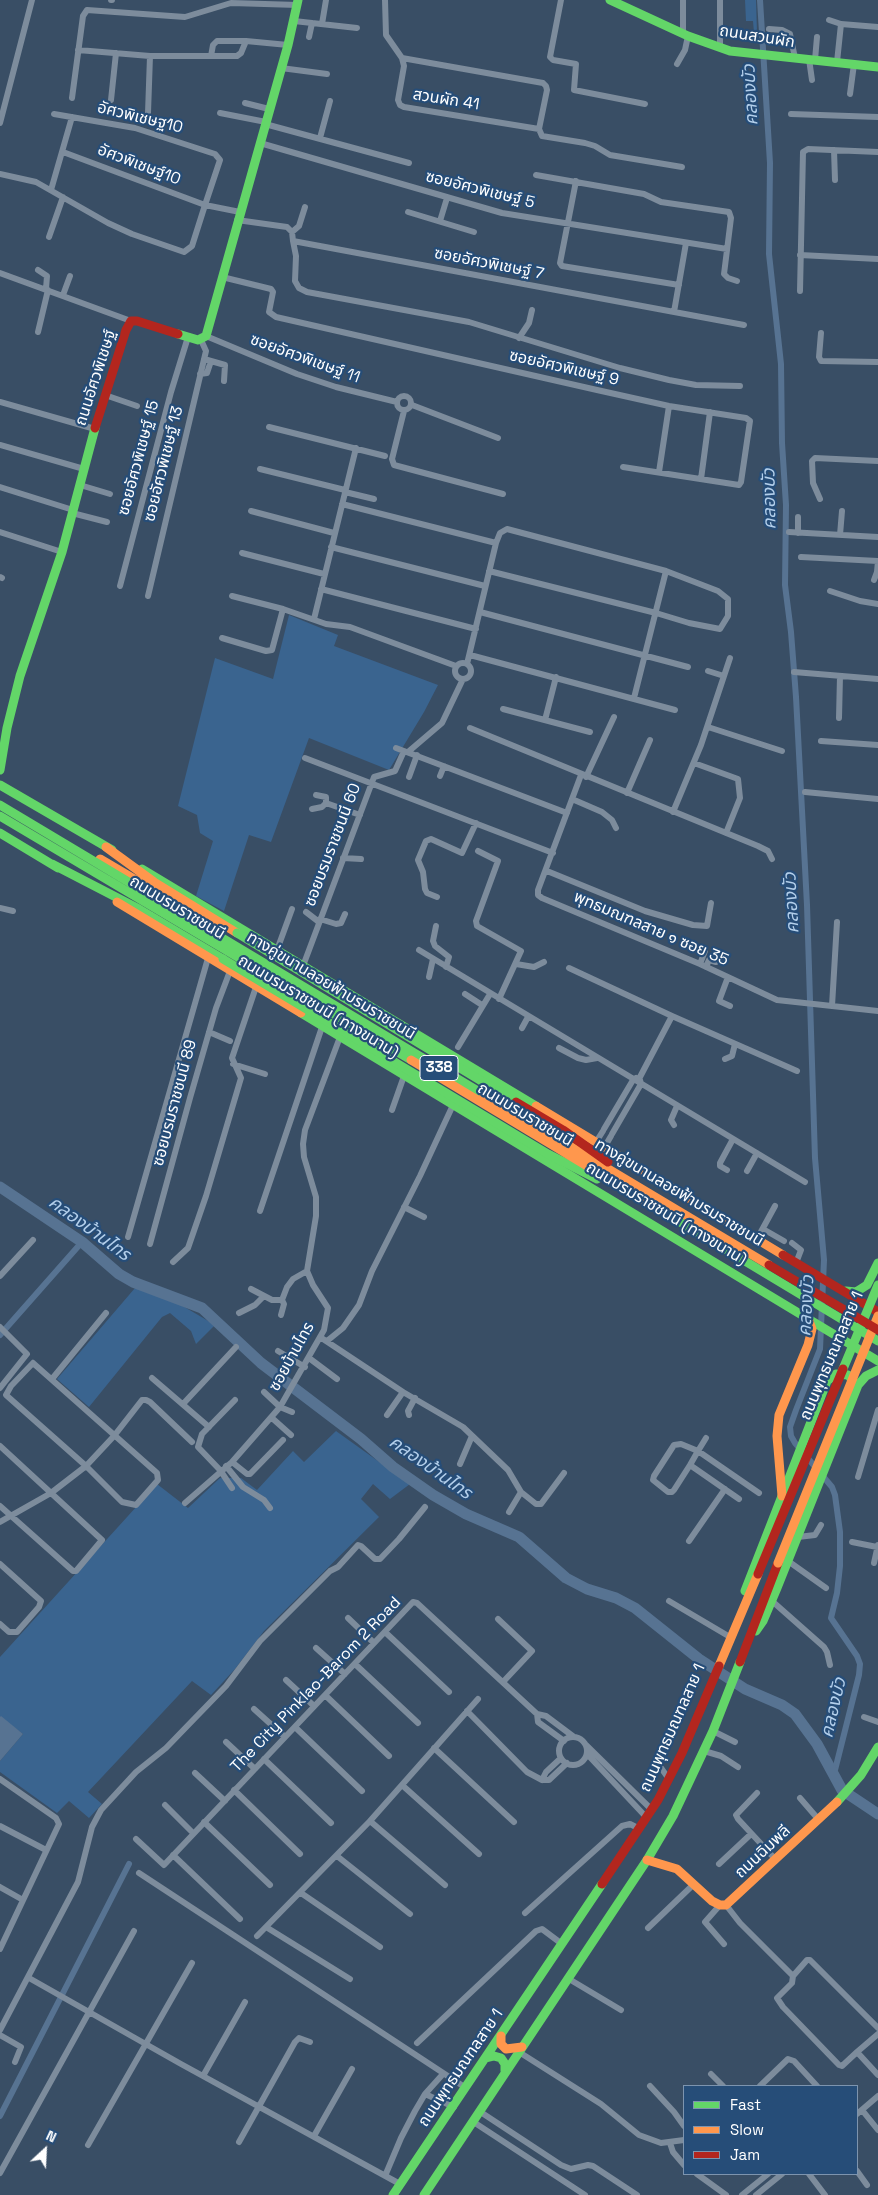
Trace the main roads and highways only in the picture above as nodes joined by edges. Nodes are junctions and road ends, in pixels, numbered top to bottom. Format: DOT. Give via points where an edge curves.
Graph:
graph roads {
  1 [pos="610,0"];
  2 [pos="298,2"];
  3 [pos="878,67"];
  4 [pos="0,770"];
  5 [pos="0,785"];
  6 [pos="0,800"];
  7 [pos="0,805"];
  8 [pos="0,818"];
  9 [pos="0,834"];
  10 [pos="106,847"];
  11 [pos="52,864"];
  12 [pos="664,1208"];
  13 [pos="876,1267"];
  14 [pos="878,1285"];
  15 [pos="843,1291"];
  16 [pos="878,1293"];
  17 [pos="878,1314"];
  18 [pos="808,1318"];
  19 [pos="878,1325"];
  20 [pos="878,1330"];
  21 [pos="878,1341"];
  22 [pos="878,1346"];
  23 [pos="878,1361"];
  24 [pos="878,1370"];
  25 [pos="854,1396"];
  26 [pos="782,1496"];
  27 [pos="730,1637"];
  28 [pos="749,1640"];
  29 [pos="878,1747"];
  30 [pos="875,1757"];
  31 [pos="647,1860"];
  32 [pos="501,2035"];
  33 [pos="520,2049"];
  34 [pos="486,2058"];
  35 [pos="505,2071"];
  36 [pos="393,2195"];
  37 [pos="424,2195"];
  1 -- 3 [label="main road, ถนนสวนผัก" via="720,48 745,54"];
  2 -- 4 [label="main road, ถนนอัศวพิเชษฐ์" via="203,338 188,337 137,321 131,322 126,330 62,552 22,668"];
  5 -- 10 [label="main road, ถนนบรมราชชนนี (ทางขนาน) / 338"];
  6 -- 19 [label="main road, ถนนบรมราชชนนี / 338"];
  7 -- 12 [label="main road, ทางคู่ขนานลอยฟ้าบรมราชชนนี / 338, bridge"];
  8 -- 12 [label="main road, ทางคู่ขนานลอยฟ้าบรมราชชนนี / 338, bridge"];
  8 -- 22 [label="main road, ถนนบรมราชชนนี / 338, bridge"];
  9 -- 11 [label="main road, ถนนบรมราชชนนี (ทางขนาน) / 338"];
  10 -- 12 [label="main road, bridge" via="154,882 563,1130"];
  10 -- 15 [label="main road, ถนนบรมราชชนนี (ทางขนาน) / 338"];
  11 -- 12 [label="main road, bridge" via="139,908 548,1154"];
  11 -- 18 [label="main road, ถนนบรมราชชนนี (ทางขนาน) / 338"];
  12 -- 20 [label="main road, ทางคู่ขนานลอยฟ้าบรมราชชนนี / 338, bridge"];
  12 -- 21 [label="main road, ทางคู่ขนานลอยฟ้าบรมราชชนนี / 338, bridge"];
  13 -- 15 [label="main road, ถนนพุทธมณฑลสาย 1" via="867,1285 860,1290"];
  13 -- 16 [label="main road" via="875,1289"];
  14 -- 27 [label="main road, ถนนพุทธมณฑลสาย 1, bridge"];
  15 -- 17 [label="main road, ถนนบรมราชชนนี (ทางขนาน) / 338"];
  17 -- 28 [label="main road, ถนนพุทธมณฑลสาย 1, bridge"];
  18 -- 23 [label="main road, ถนนบรมราชชนนี (ทางขนาน) / 338"];
  18 -- 26 [label="main road" via="812,1329 808,1345 778,1422 778,1469"];
  24 -- 25 [label="main road" via="862,1380"];
  25 -- 26 [label="main road" via="852,1378 840,1374 828,1381"];
  25 -- 28 [label="main road" via="763,1621"];
  26 -- 27 [label="main road"];
  27 -- 32 [label="main road, ถนนพุทธมณฑลสาย 1" via="670,1779 650,1814"];
  28 -- 31 [label="main road, ถนนพุทธมณฑลสาย 1" via="704,1751 673,1816"];
  29 -- 30 [label="main road, ถนนฉิมพลี"];
  30 -- 31 [label="main road, ถนนฉิมพลี" via="819,1820 723,1905 712,1901 677,1869"];
  31 -- 33 [label="main road, ถนนพุทธมณฑลสาย 1"];
  32 -- 33 [label="main road" via="501,2044 506,2049"];
  32 -- 34 [label="main road, ถนนพุทธมณฑลสาย 1"];
  33 -- 35 [label="main road, ถนนพุทธมณฑลสาย 1"];
  34 -- 35 [label="main road" via="501,2058"];
  34 -- 36 [label="main road, ถนนพุทธมณฑลสาย 1"];
  35 -- 37 [label="main road, ถนนพุทธมณฑลสาย 1"];
}
